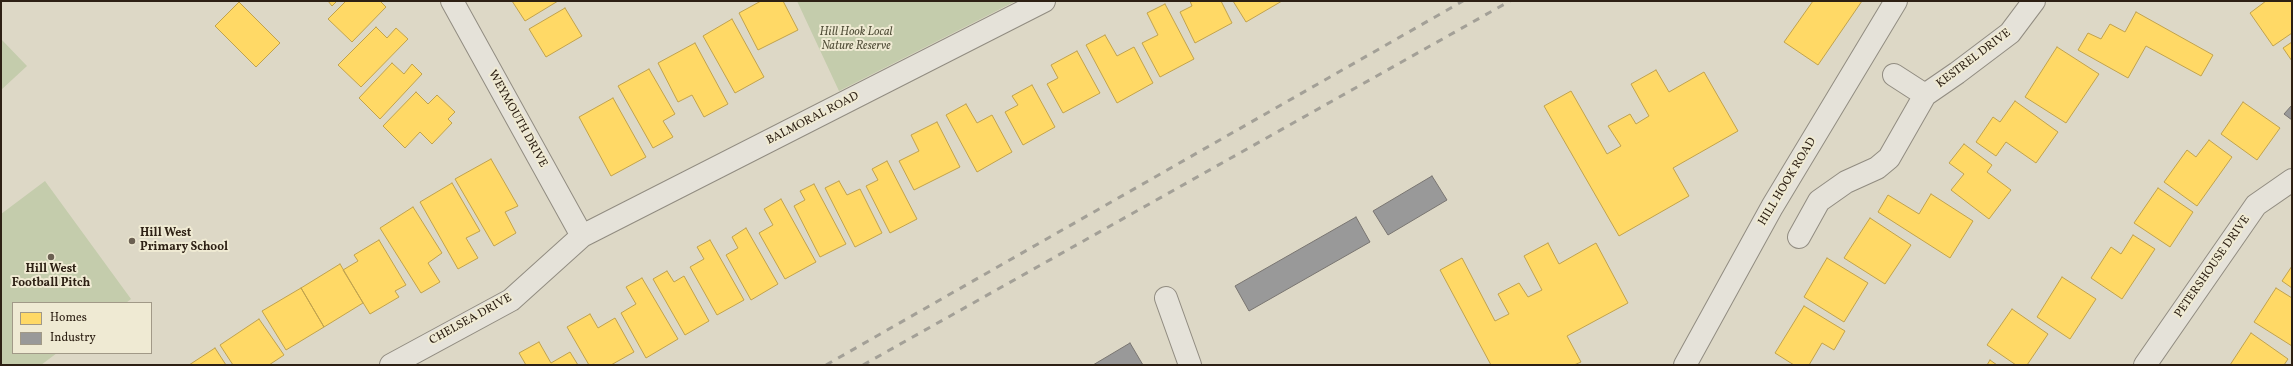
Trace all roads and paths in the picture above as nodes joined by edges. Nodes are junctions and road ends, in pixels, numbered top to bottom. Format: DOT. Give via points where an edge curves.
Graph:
graph roads {
  1 [pos="452,1"];
  2 [pos="1044,1"];
  3 [pos="1896,1"];
  4 [pos="2034,1"];
  5 [pos="1894,75"];
  6 [pos="1925,95"];
  7 [pos="2292,180"];
  8 [pos="582,236"];
  9 [pos="1799,237"];
  10 [pos="1166,298"];
  11 [pos="391,365"];
  12 [pos="1190,365"];
  13 [pos="1685,365"];
  14 [pos="2145,365"];
  1 -- 8 [label="street, WEYMOUTH DRIVE"];
  2 -- 8 [label="street, BALMORAL ROAD"];
  3 -- 13 [label="street, HILL HOOK ROAD" via="1772,207"];
  4 -- 6 [label="street, KESTREL DRIVE" via="2010,33"];
  5 -- 6 [label="street, KESTREL DRIVE"];
  6 -- 9 [label="street, KESTREL DRIVE" via="1889,158 1877,168 1846,182 1819,202"];
  7 -- 14 [label="street, PETERSHOUSE DRIVE" via="2256,205"];
  8 -- 11 [label="street, CHELSEA DRIVE" via="511,300"];
  10 -- 12 [label="street"];
}
